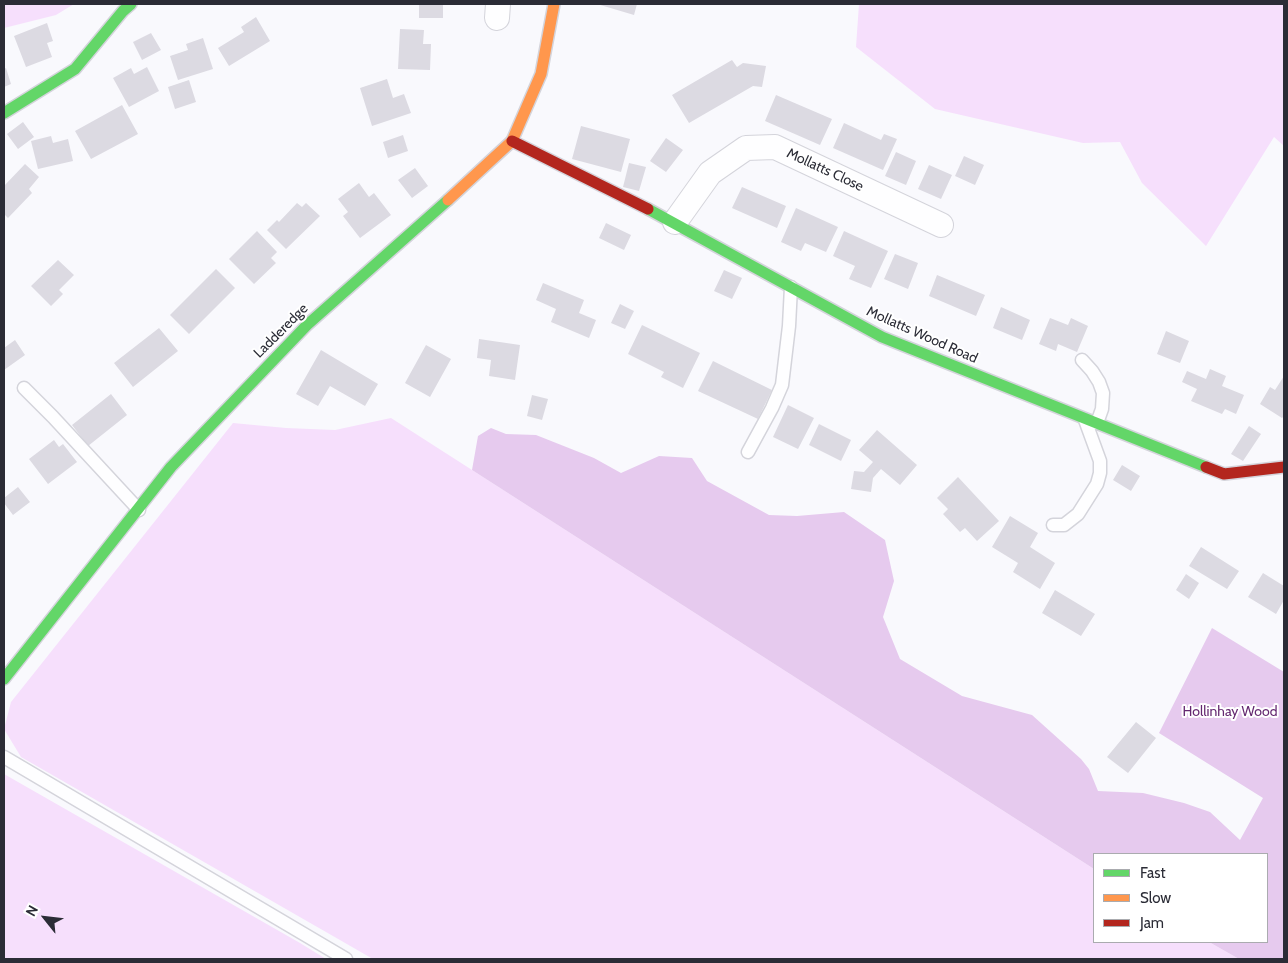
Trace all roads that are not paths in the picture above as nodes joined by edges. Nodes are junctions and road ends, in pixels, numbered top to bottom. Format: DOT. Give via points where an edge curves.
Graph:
graph roads {
  1 [pos="131,4"];
  2 [pos="554,4"];
  3 [pos="4,113"];
  4 [pos="512,142"];
  5 [pos="674,222"];
  6 [pos="941,225"];
  7 [pos="791,287"];
  8 [pos="1082,360"];
  9 [pos="24,388"];
  10 [pos="1084,418"];
  11 [pos="1097,423"];
  12 [pos="748,452"];
  13 [pos="1284,467"];
  14 [pos="138,510"];
  15 [pos="1053,525"];
  16 [pos="4,679"];
  17 [pos="4,758"];
  18 [pos="346,959"];
  1 -- 3 [label="main road" via="75,69"];
  2 -- 4 [label="main road, Ladderedge" via="541,74"];
  4 -- 5 [label="main road, Mollatts Wood Road"];
  4 -- 14 [label="main road, Ladderedge" via="306,325 171,467"];
  5 -- 6 [label="street, Mollatts Close" via="710,173 746,148 775,147"];
  5 -- 7 [label="main road, Mollatts Wood Road"];
  7 -- 10 [label="main road, Mollatts Wood Road" via="882,337"];
  7 -- 12 [label="lane" via="782,385"];
  8 -- 11 [label="lane" via="1099,382 1103,394"];
  9 -- 14 [label="lane"];
  10 -- 11 [label="main road, Mollatts Wood Road"];
  10 -- 15 [label="lane" via="1100,462 1097,484 1078,514 1064,525"];
  11 -- 13 [label="main road, Mollatts Wood Road" via="1224,474"];
  14 -- 16 [label="main road, Ladderedge"];
  17 -- 18 [label="lane"];
}
